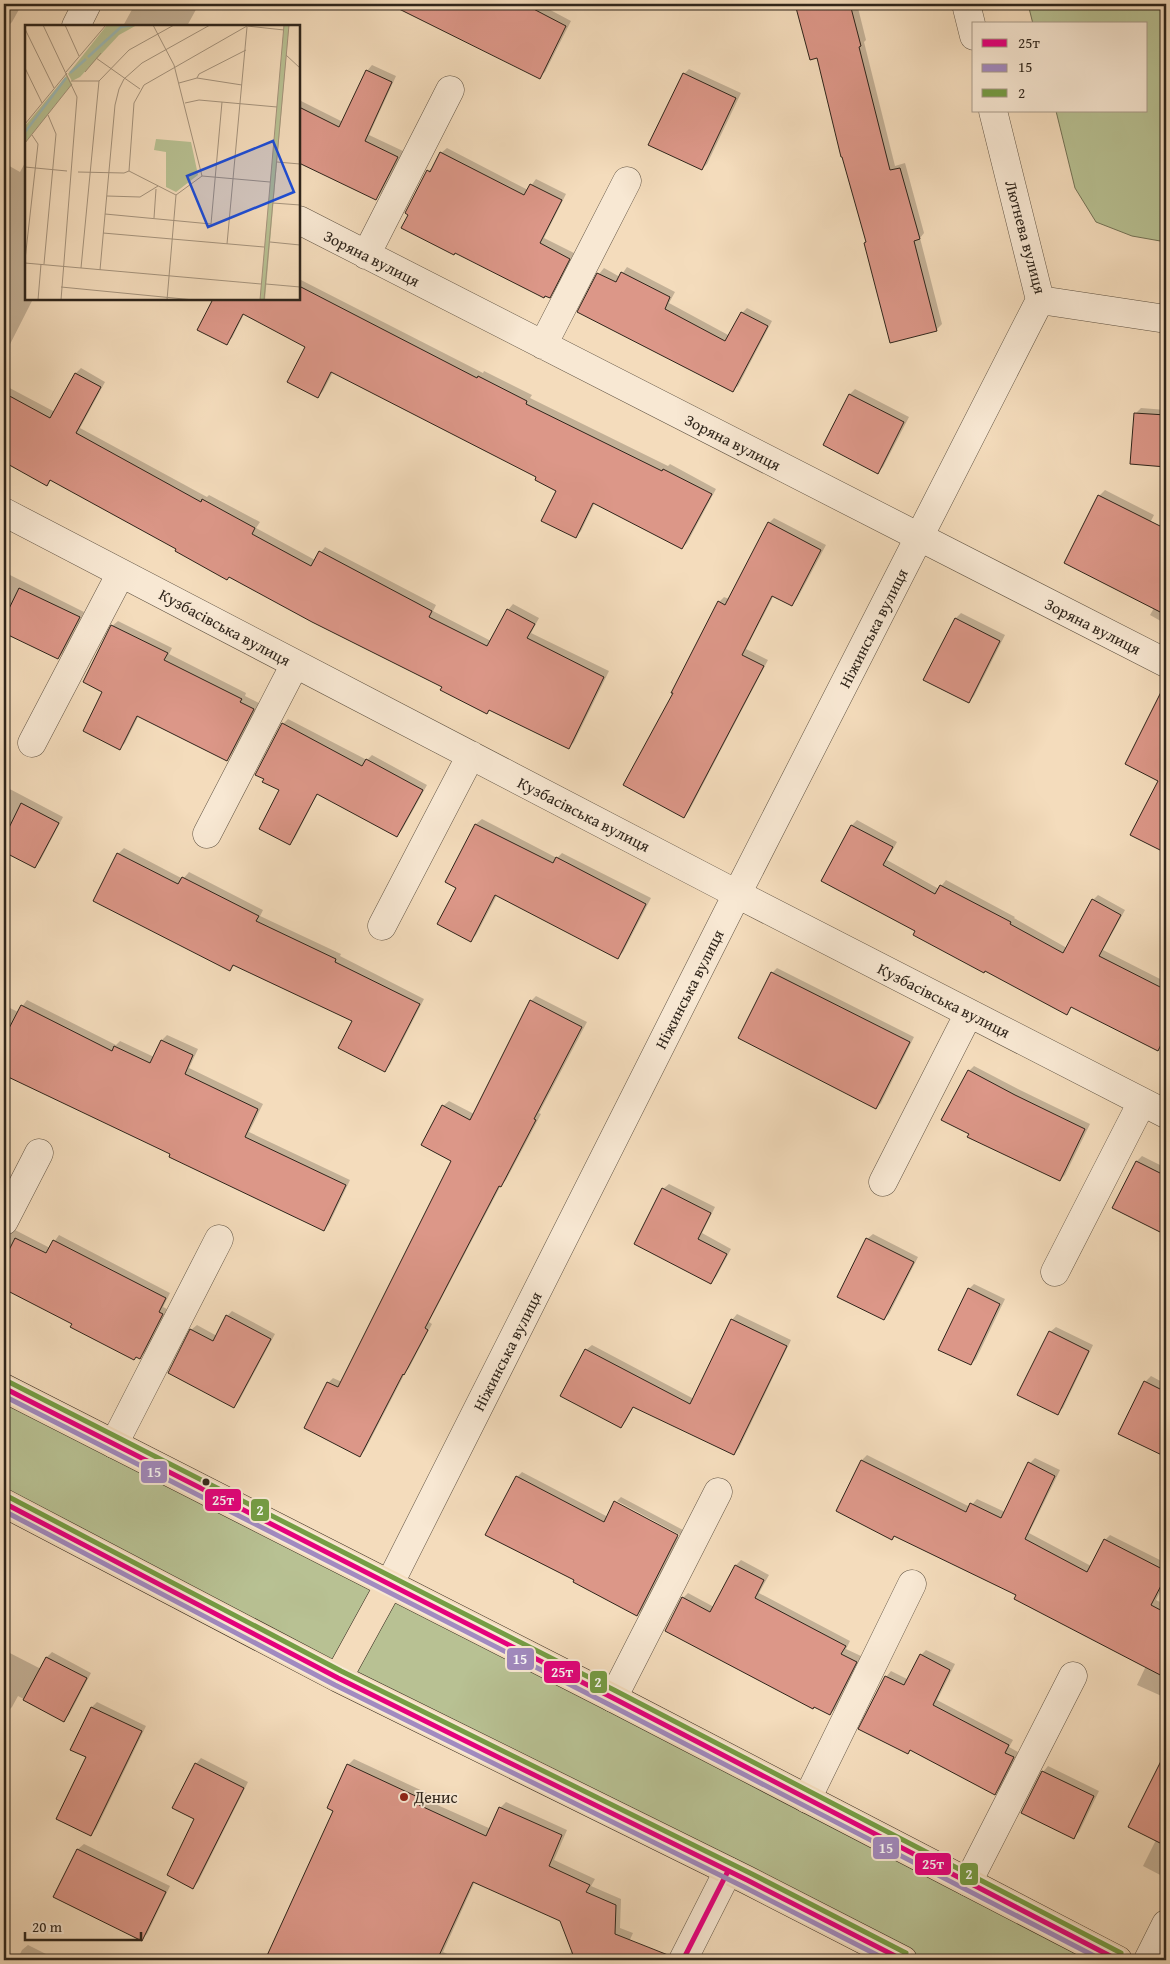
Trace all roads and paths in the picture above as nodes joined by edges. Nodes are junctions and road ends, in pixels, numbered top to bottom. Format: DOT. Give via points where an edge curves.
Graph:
graph roads {
  1 [pos="88,4"];
  2 [pos="966,4"];
  3 [pos="77,25"];
  4 [pos="972,28"];
  5 [pos="450,90"];
  6 [pos="993,112"];
  7 [pos="626,181"];
  8 [pos="300,221"];
  9 [pos="366,255"];
  10 [pos="1040,300"];
  11 [pos="1166,319"];
  12 [pos="543,345"];
  13 [pos="4,512"];
  14 [pos="919,537"];
  15 [pos="121,573"];
  16 [pos="1166,663"];
  17 [pos="296,664"];
  18 [pos="32,743"];
  19 [pos="471,755"];
  20 [pos="207,834"];
  21 [pos="737,894"];
  22 [pos="382,926"];
  23 [pos="969,1013"];
  24 [pos="1142,1102"];
  25 [pos="1166,1114"];
  26 [pos="39,1153"];
  27 [pos="883,1182"];
  28 [pos="4,1222"];
  29 [pos="219,1240"];
  30 [pos="1055,1272"];
  31 [pos="4,1388"];
  32 [pos="114,1444"];
  33 [pos="718,1492"];
  34 [pos="4,1503"];
  35 [pos="389,1584"];
  36 [pos="912,1584"];
  37 [pos="1073,1676"];
  38 [pos="338,1678"];
  39 [pos="613,1698"];
  40 [pos="807,1799"];
  41 [pos="728,1871"];
  42 [pos="968,1882"];
  43 [pos="1166,1924"];
  44 [pos="683,1960"];
  45 [pos="903,1960"];
  46 [pos="1118,1960"];
  47 [pos="1148,1960"];
  1 -- 3 [label="street"];
  2 -- 4 [label="street"];
  5 -- 9 [label="street"];
  6 -- 10 [label="street, Лютнева вулиця"];
  7 -- 12 [label="street"];
  8 -- 9 [label="street, Зоряна вулиця"];
  9 -- 12 [label="street, Зоряна вулиця"];
  10 -- 11 [label="street, Лютнева вулиця"];
  10 -- 14 [label="street, Ніжинська вулиця"];
  12 -- 14 [label="street, Зоряна вулиця"];
  13 -- 15 [label="street, Кузбасівська вулиця"];
  14 -- 16 [label="street, Зоряна вулиця"];
  14 -- 21 [label="street, Ніжинська вулиця"];
  15 -- 17 [label="street, Кузбасівська вулиця"];
  15 -- 18 [label="street"];
  17 -- 19 [label="street, Кузбасівська вулиця"];
  17 -- 20 [label="street"];
  19 -- 21 [label="street, Кузбасівська вулиця"];
  19 -- 22 [label="street"];
  21 -- 23 [label="street, Кузбасівська вулиця"];
  21 -- 35 [label="street, Ніжинська вулиця"];
  23 -- 24 [label="street, Кузбасівська вулиця"];
  23 -- 27 [label="street"];
  24 -- 25 [label="street, Кузбасівська вулиця"];
  24 -- 30 [label="street"];
  26 -- 28 [label="street"];
  29 -- 32 [label="street"];
  31 -- 32 [label="main road"];
  32 -- 35 [label="main road"];
  33 -- 39 [label="street"];
  34 -- 38 [label="main road"];
  35 -- 38 [label="main road, Ніжинська вулиця"];
  35 -- 39 [label="main road"];
  36 -- 40 [label="street"];
  37 -- 42 [label="street"];
  38 -- 41 [label="main road"];
  39 -- 40 [label="main road"];
  40 -- 42 [label="main road"];
  41 -- 44 [label="street"];
  41 -- 45 [label="main road"];
  42 -- 46 [label="main road"];
  43 -- 47 [label="street"];
}
